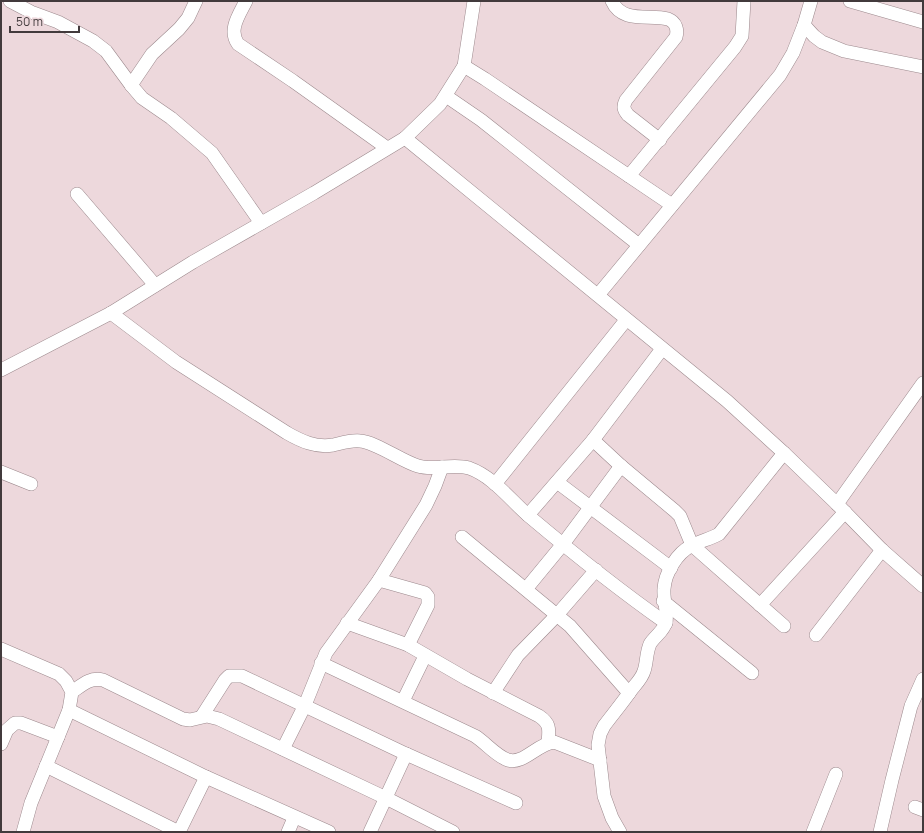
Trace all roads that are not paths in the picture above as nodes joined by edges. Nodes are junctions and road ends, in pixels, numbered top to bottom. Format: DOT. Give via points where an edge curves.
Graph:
graph roads {
  1 [pos="10,1"];
  2 [pos="196,1"];
  3 [pos="246,1"];
  4 [pos="474,1"];
  5 [pos="612,1"];
  6 [pos="744,1"];
  7 [pos="811,1"];
  8 [pos="850,1"];
  9 [pos="923,22"];
  10 [pos="804,25"];
  11 [pos="464,66"];
  12 [pos="923,67"];
  13 [pos="131,86"];
  14 [pos="446,96"];
  15 [pos="405,138"];
  16 [pos="660,140"];
  17 [pos="387,148"];
  18 [pos="629,176"];
  19 [pos="77,194"];
  20 [pos="672,205"];
  21 [pos="261,223"];
  22 [pos="639,245"];
  23 [pos="155,285"];
  24 [pos="598,295"];
  25 [pos="110,313"];
  26 [pos="626,320"];
  27 [pos="662,349"];
  28 [pos="1,370"];
  29 [pos="923,383"];
  30 [pos="593,440"];
  31 [pos="784,453"];
  32 [pos="621,466"];
  33 [pos="442,467"];
  34 [pos="1,472"];
  35 [pos="557,482"];
  36 [pos="31,484"];
  37 [pos="495,484"];
  38 [pos="591,507"];
  39 [pos="841,508"];
  40 [pos="528,515"];
  41 [pos="462,538"];
  42 [pos="563,544"];
  43 [pos="692,545"];
  44 [pos="882,550"];
  45 [pos="671,568"];
  46 [pos="596,570"];
  47 [pos="379,580"];
  48 [pos="923,586"];
  49 [pos="526,589"];
  50 [pos="664,602"];
  51 [pos="760,605"];
  52 [pos="556,615"];
  53 [pos="347,623"];
  54 [pos="666,623"];
  55 [pos="784,626"];
  56 [pos="816,634"];
  57 [pos="408,645"];
  58 [pos="1,649"];
  59 [pos="425,656"];
  60 [pos="321,663"];
  61 [pos="752,673"];
  62 [pos="923,679"];
  63 [pos="72,692"];
  64 [pos="493,693"];
  65 [pos="629,693"];
  66 [pos="403,701"];
  67 [pos="305,705"];
  68 [pos="69,710"];
  69 [pos="202,716"];
  70 [pos="58,737"];
  71 [pos="548,743"];
  72 [pos="1,744"];
  73 [pos="283,749"];
  74 [pos="406,754"];
  75 [pos="600,760"];
  76 [pos="46,766"];
  77 [pos="836,774"];
  78 [pos="206,777"];
  79 [pos="386,798"];
  80 [pos="516,803"];
  81 [pos="294,818"];
  82 [pos="23,832"];
  83 [pos="179,832"];
  84 [pos="288,832"];
  85 [pos="329,832"];
  86 [pos="370,832"];
  87 [pos="453,832"];
  88 [pos="620,832"];
  89 [pos="813,832"];
  90 [pos="880,832"];
  1 -- 13 [label="street" via="58,22 102,47"];
  2 -- 13 [label="street" via="188,18 152,54"];
  3 -- 17 [label="street" via="233,29 238,44"];
  4 -- 11 [label="street"];
  5 -- 16 [label="street" via="618,10 624,13 668,20 677,28 676,37 626,100 624,106 624,111 628,115"];
  6 -- 16 [label="street" via="742,36"];
  7 -- 10 [label="street"];
  8 -- 9 [label="street"];
  10 -- 12 [label="street" via="822,42 844,51"];
  10 -- 20 [label="street" via="793,53 780,75"];
  11 -- 14 [label="street"];
  11 -- 18 [label="street"];
  13 -- 21 [label="street" via="142,98 171,118 212,153"];
  14 -- 15 [label="street"];
  14 -- 22 [label="street" via="481,120"];
  15 -- 17 [label="street"];
  15 -- 24 [label="street"];
  16 -- 18 [label="street"];
  17 -- 21 [label="street"];
  18 -- 20 [label="street"];
  19 -- 23 [label="street"];
  20 -- 22 [label="street"];
  21 -- 23 [label="street"];
  22 -- 24 [label="street"];
  23 -- 25 [label="street"];
  24 -- 26 [label="street"];
  25 -- 28 [label="street"];
  25 -- 33 [label="street" via="176,362 303,441 331,445 361,441 418,466"];
  26 -- 27 [label="street"];
  26 -- 37 [label="street"];
  27 -- 30 [label="street"];
  27 -- 31 [label="street" via="727,401"];
  29 -- 39 [label="street"];
  30 -- 32 [label="street"];
  30 -- 35 [label="street"];
  31 -- 39 [label="street"];
  31 -- 43 [label="street" via="719,534"];
  32 -- 38 [label="street"];
  32 -- 43 [label="street" via="680,516"];
  33 -- 37 [label="street" via="468,468"];
  33 -- 47 [label="street" via="426,505"];
  34 -- 36 [label="street"];
  35 -- 38 [label="street"];
  35 -- 40 [label="street"];
  37 -- 40 [label="street"];
  38 -- 42 [label="street"];
  38 -- 45 [label="street"];
  39 -- 44 [label="street"];
  39 -- 51 [label="street"];
  40 -- 42 [label="street"];
  41 -- 49 [label="street"];
  42 -- 46 [label="street"];
  42 -- 49 [label="street"];
  43 -- 45 [label="street" via="685,549"];
  43 -- 51 [label="street"];
  44 -- 48 [label="street"];
  44 -- 56 [label="street"];
  45 -- 50 [label="street" via="664,587"];
  46 -- 52 [label="street"];
  46 -- 54 [label="street"];
  47 -- 53 [label="street"];
  47 -- 57 [label="street" via="425,593 428,597 428,605"];
  49 -- 52 [label="street"];
  50 -- 54 [label="street"];
  50 -- 61 [label="street"];
  51 -- 55 [label="street"];
  52 -- 64 [label="street" via="518,655"];
  52 -- 65 [label="street" via="570,626"];
  53 -- 57 [label="street"];
  53 -- 60 [label="street"];
  54 -- 65 [label="street" via="649,646 644,672"];
  57 -- 59 [label="street"];
  58 -- 63 [label="street" via="59,674"];
  59 -- 64 [label="street"];
  59 -- 66 [label="street"];
  60 -- 66 [label="street"];
  60 -- 67 [label="street"];
  62 -- 90 [label="street" via="911,706"];
  63 -- 68 [label="street"];
  63 -- 69 [label="street" via="91,679 97,678 183,719 190,720"];
  64 -- 71 [label="street" via="545,720 549,730"];
  65 -- 75 [label="street" via="600,734"];
  66 -- 71 [label="street" via="475,736 509,760 517,761"];
  67 -- 69 [label="street" via="242,676 234,675 225,680"];
  67 -- 73 [label="street"];
  67 -- 74 [label="street"];
  68 -- 70 [label="street"];
  68 -- 78 [label="street"];
  69 -- 73 [label="street" via="220,719"];
  70 -- 72 [label="street" via="15,723 7,730"];
  70 -- 76 [label="street"];
  71 -- 75 [label="street" via="559,744"];
  73 -- 79 [label="street"];
  74 -- 79 [label="street"];
  74 -- 80 [label="street"];
  75 -- 88 [label="street" via="604,796"];
  76 -- 82 [label="street" via="31,802"];
  76 -- 83 [label="street"];
  77 -- 89 [label="street"];
  78 -- 81 [label="street"];
  78 -- 83 [label="street"];
  79 -- 86 [label="street"];
  79 -- 87 [label="street"];
  81 -- 84 [label="street"];
  81 -- 85 [label="street"];
}
